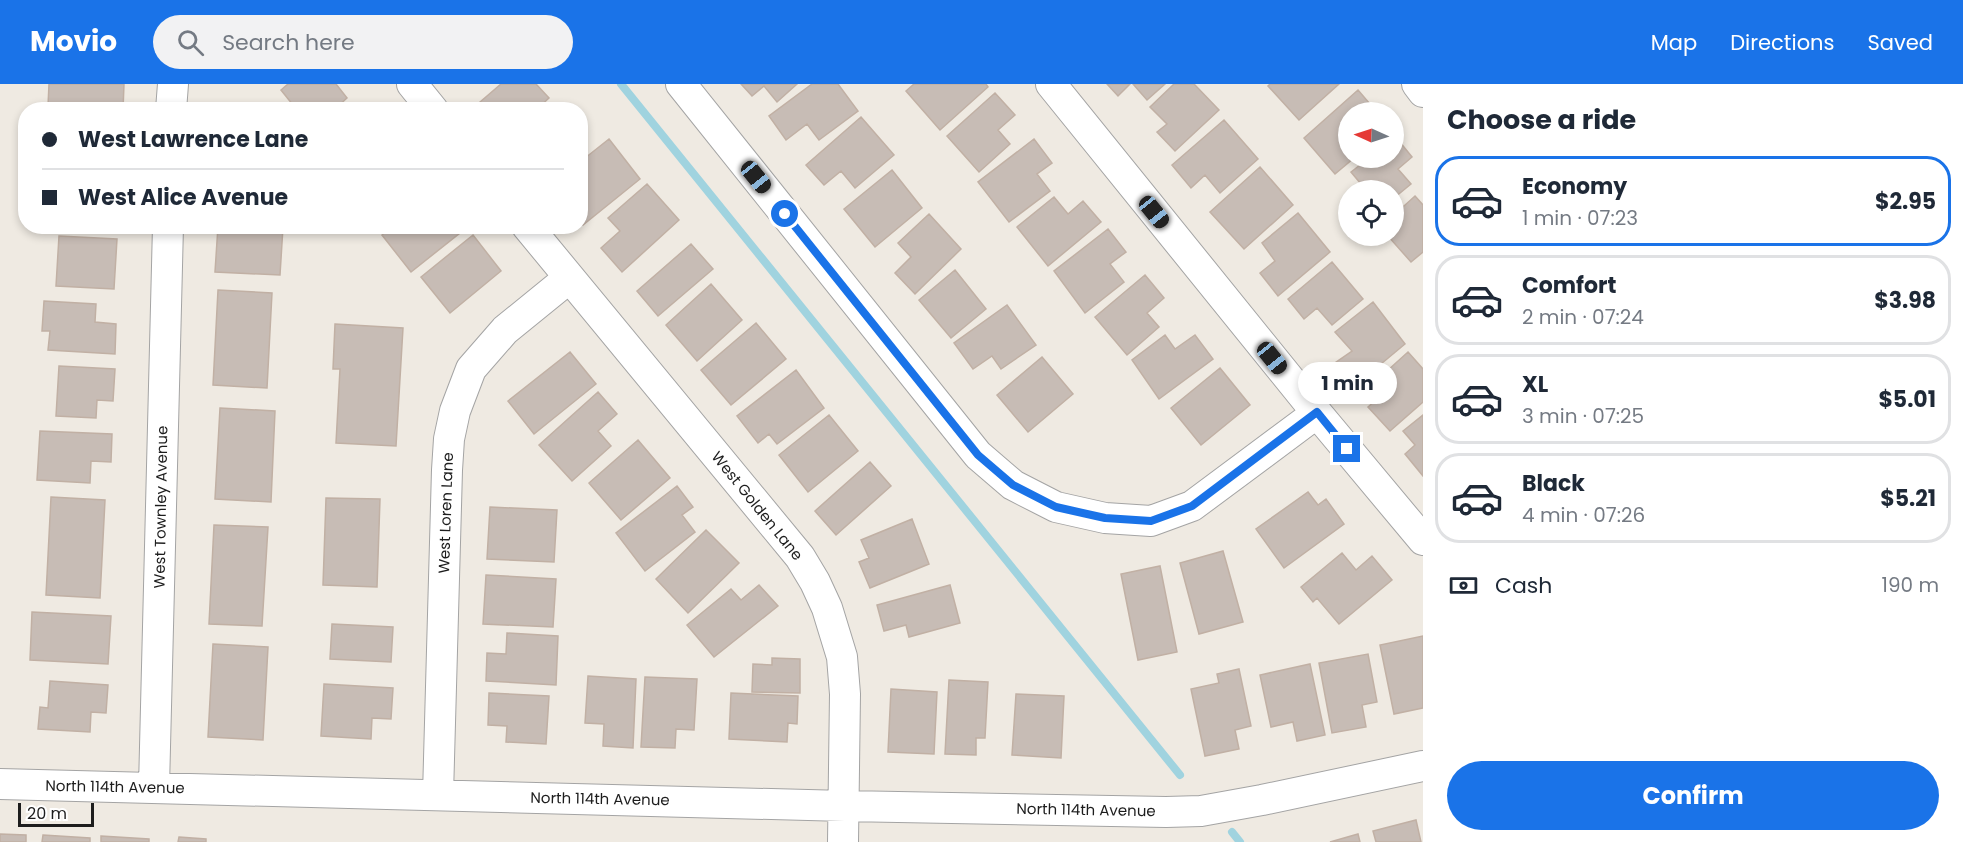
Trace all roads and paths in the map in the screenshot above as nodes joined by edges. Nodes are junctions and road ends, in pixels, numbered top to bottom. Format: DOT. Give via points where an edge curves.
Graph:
graph roads {
  1 [pos="173,84"];
  2 [pos="412,84"];
  3 [pos="681,84"];
  4 [pos="1051,84"];
  5 [pos="1417,84"];
  6 [pos="1423,92"];
  7 [pos="172,102"];
  8 [pos="427,102"];
  9 [pos="168,234"];
  10 [pos="533,234"];
  11 [pos="569,278"];
  12 [pos="1317,412"];
  13 [pos="1423,540"];
  14 [pos="1423,766"];
  15 [pos="0,784"];
  16 [pos="154,787"];
  17 [pos="438,795"];
  18 [pos="844,806"];
  19 [pos="843,842"];
  1 -- 7 [label="street"];
  2 -- 8 [label="street"];
  3 -- 12 [label="street" via="978,455 1013,485 1056,507 1105,518 1151,521 1192,506"];
  4 -- 12 [label="street"];
  5 -- 6 [label="street"];
  9 -- 16 [label="street, West Townley Avenue"];
  10 -- 11 [label="street, West Golden Lane"];
  11 -- 17 [label="street, West Loren Lane" via="505,330 471,369 455,411 448,439"];
  11 -- 18 [label="street, West Golden Lane" via="793,548 815,582 842,657"];
  12 -- 13 [label="street"];
  14 -- 18 [label="street, North 114th Avenue" via="1201,811"];
  15 -- 16 [label="street, North 114th Avenue"];
  16 -- 17 [label="street, North 114th Avenue"];
  17 -- 18 [label="street, North 114th Avenue"];
  18 -- 19 [label="street, West Golden Lane"];
}
